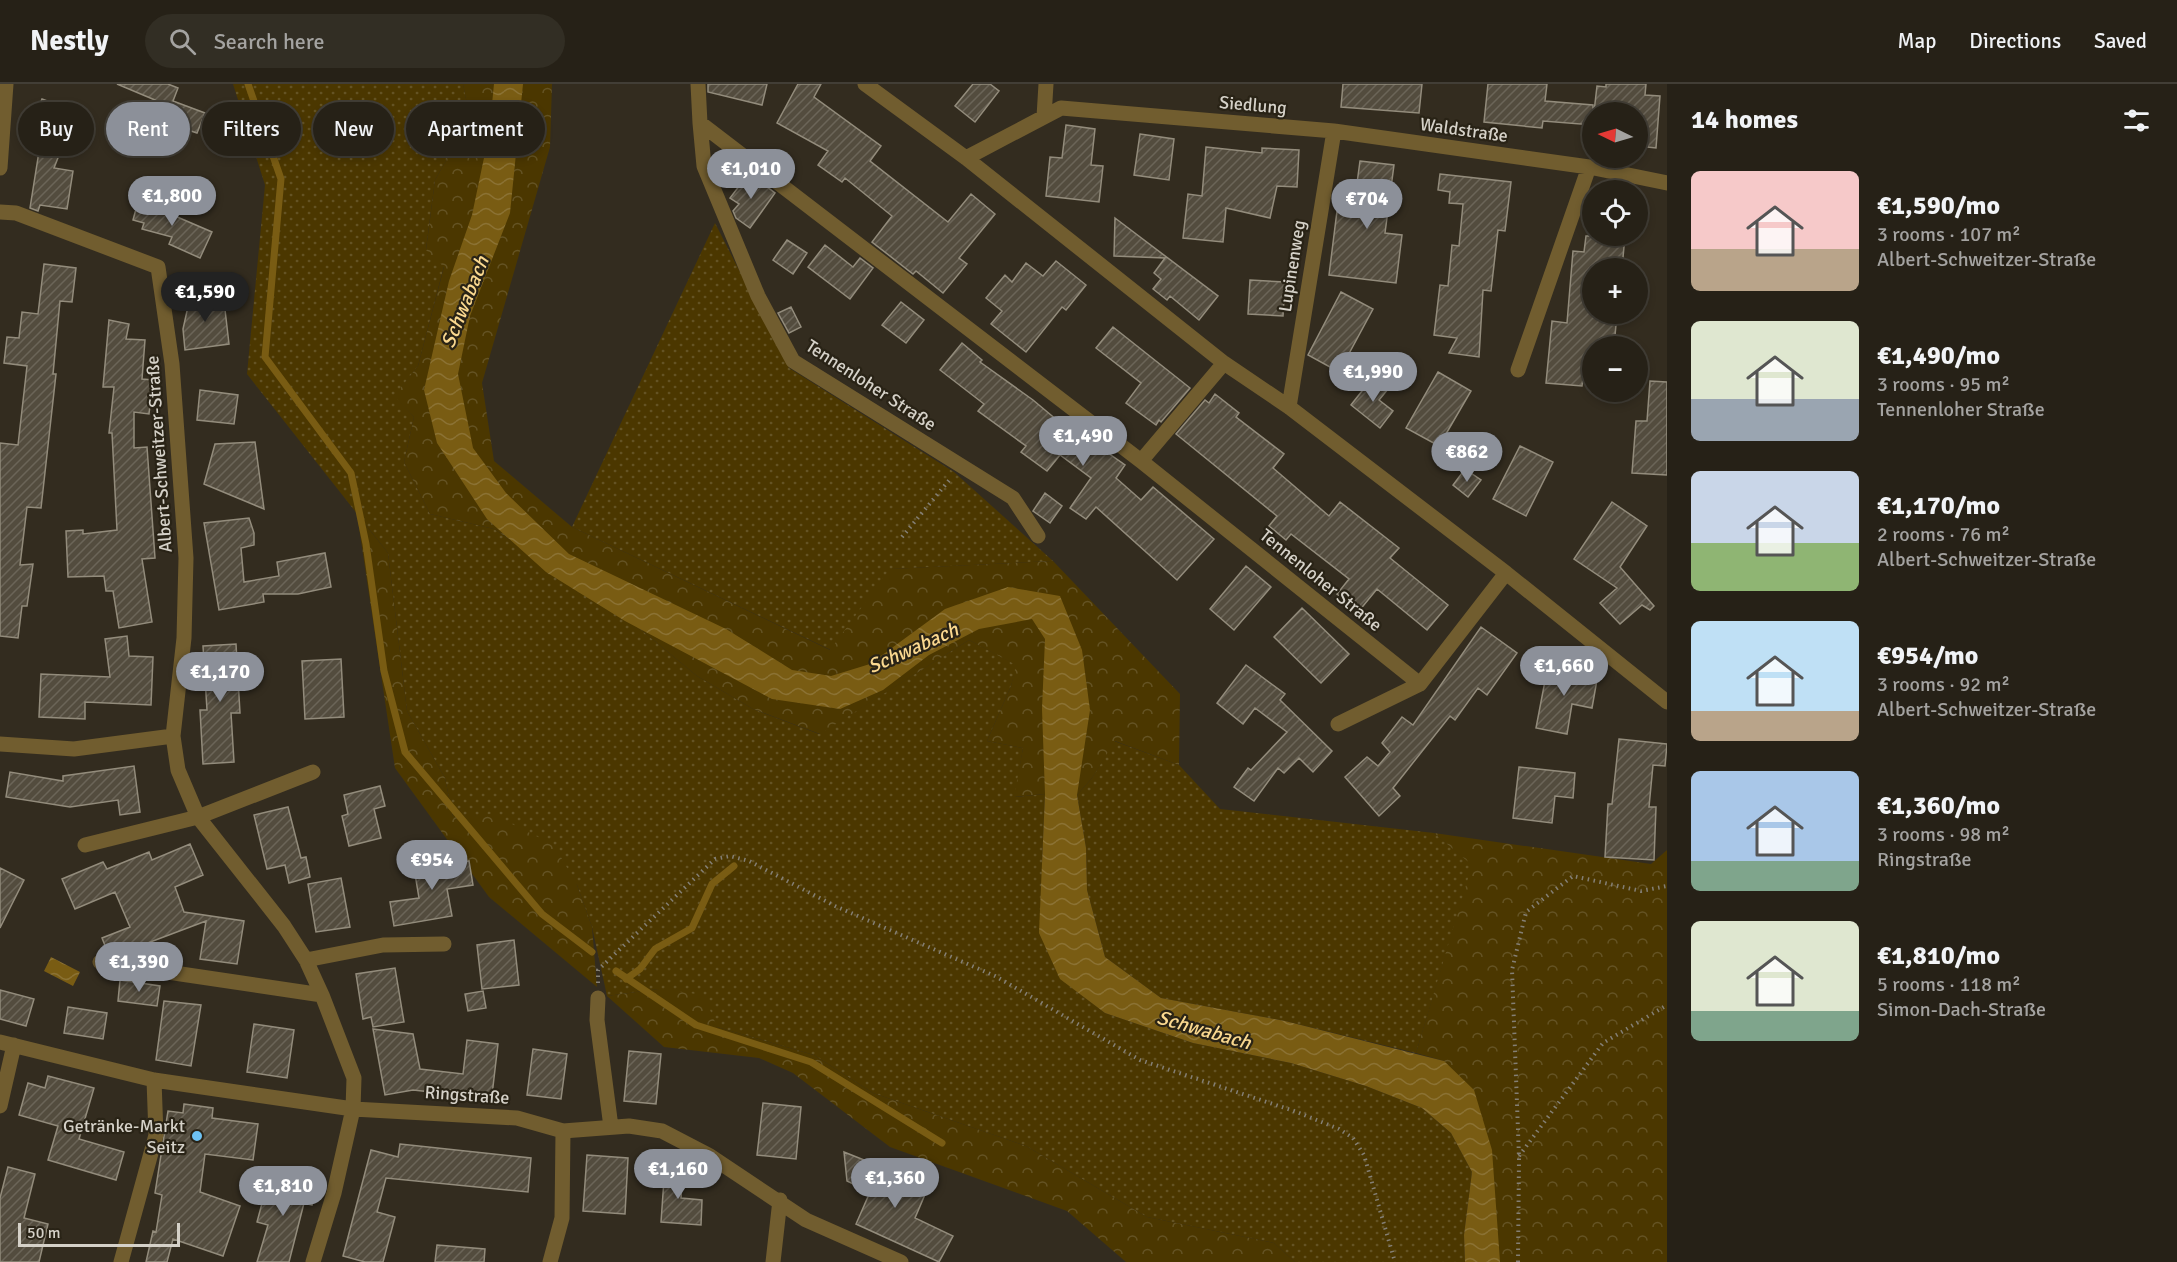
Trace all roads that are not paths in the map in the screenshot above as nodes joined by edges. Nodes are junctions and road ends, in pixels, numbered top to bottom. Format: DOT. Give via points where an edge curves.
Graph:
graph roads {
  1 [pos="6,84"];
  2 [pos="698,84"];
  3 [pos="865,84"];
  4 [pos="1046,84"];
  5 [pos="1044,117"];
  6 [pos="700,123"];
  7 [pos="1334,131"];
  8 [pos="966,158"];
  9 [pos="1582,166"];
  10 [pos="0,168"];
  11 [pos="1589,168"];
  12 [pos="1594,168"];
  13 [pos="1667,183"];
  14 [pos="0,212"];
  15 [pos="1224,363"];
  16 [pos="1518,370"];
  17 [pos="1289,407"];
  18 [pos="1141,461"];
  19 [pos="1038,536"];
  20 [pos="1506,573"];
  21 [pos="1420,684"];
  22 [pos="1667,702"];
  23 [pos="1338,724"];
  24 [pos="173,736"];
  25 [pos="0,744"];
  26 [pos="313,772"];
  27 [pos="198,817"];
  28 [pos="84,845"];
  29 [pos="444,944"];
  30 [pos="306,960"];
  31 [pos="100,962"];
  32 [pos="322,995"];
  33 [pos="598,999"];
  34 [pos="7,1043"];
  35 [pos="154,1080"];
  36 [pos="0,1106"];
  37 [pos="353,1109"];
  38 [pos="611,1127"];
  39 [pos="563,1131"];
  40 [pos="780,1200"];
  41 [pos="121,1262"];
  42 [pos="313,1262"];
  43 [pos="550,1262"];
  44 [pos="772,1262"];
  45 [pos="901,1262"];
  1 -- 10 [label="street"];
  2 -- 6 [label="street, Tennenloher Straße"];
  3 -- 8 [label="street"];
  4 -- 5 [label="street"];
  5 -- 7 [label="street, Siedlung" via="1061,108"];
  5 -- 8 [label="street, Siedlung"];
  6 -- 18 [label="street, Tennenloher Straße"];
  6 -- 19 [label="street, Tennenloher Straße" via="704,166 712,188 758,296 793,361 1013,498"];
  7 -- 9 [label="street, Waldstraße"];
  7 -- 17 [label="street, Lupinenweg"];
  8 -- 15 [label="street"];
  11 -- 16 [label="street"];
  12 -- 13 [label="street, Waldstraße"];
  14 -- 24 [label="street, Albert-Schweitzer-Straße" via="16,213 158,267 172,364 186,558 184,638"];
  15 -- 17 [label="street"];
  15 -- 18 [label="street"];
  17 -- 20 [label="street"];
  18 -- 21 [label="street, Tennenloher Straße"];
  20 -- 21 [label="street"];
  20 -- 22 [label="street"];
  21 -- 23 [label="street"];
  24 -- 25 [label="street" via="74,748"];
  24 -- 27 [label="street, Albert-Schweitzer-Straße" via="178,770"];
  26 -- 27 [label="street"];
  27 -- 28 [label="street"];
  27 -- 30 [label="street, Albert-Schweitzer-Straße"];
  29 -- 30 [label="street" via="383,945"];
  30 -- 32 [label="street, Albert-Schweitzer-Straße"];
  31 -- 32 [label="street"];
  32 -- 37 [label="street, Albert-Schweitzer-Straße" via="354,1078"];
  33 -- 38 [label="street" via="598,1030"];
  34 -- 35 [label="street, Ringstraße"];
  34 -- 36 [label="street"];
  35 -- 37 [label="street, Ringstraße"];
  35 -- 41 [label="street" via="156,1135"];
  37 -- 39 [label="street, Ringstraße" via="517,1118"];
  37 -- 42 [label="street, Albert-Schweitzer-Straße"];
  38 -- 39 [label="street, Ringstraße"];
  38 -- 40 [label="street, Ringstraße" via="662,1131"];
  39 -- 43 [label="street" via="562,1218"];
  40 -- 44 [label="street"];
  40 -- 45 [label="street, Ringstraße" via="806,1220"];
}
